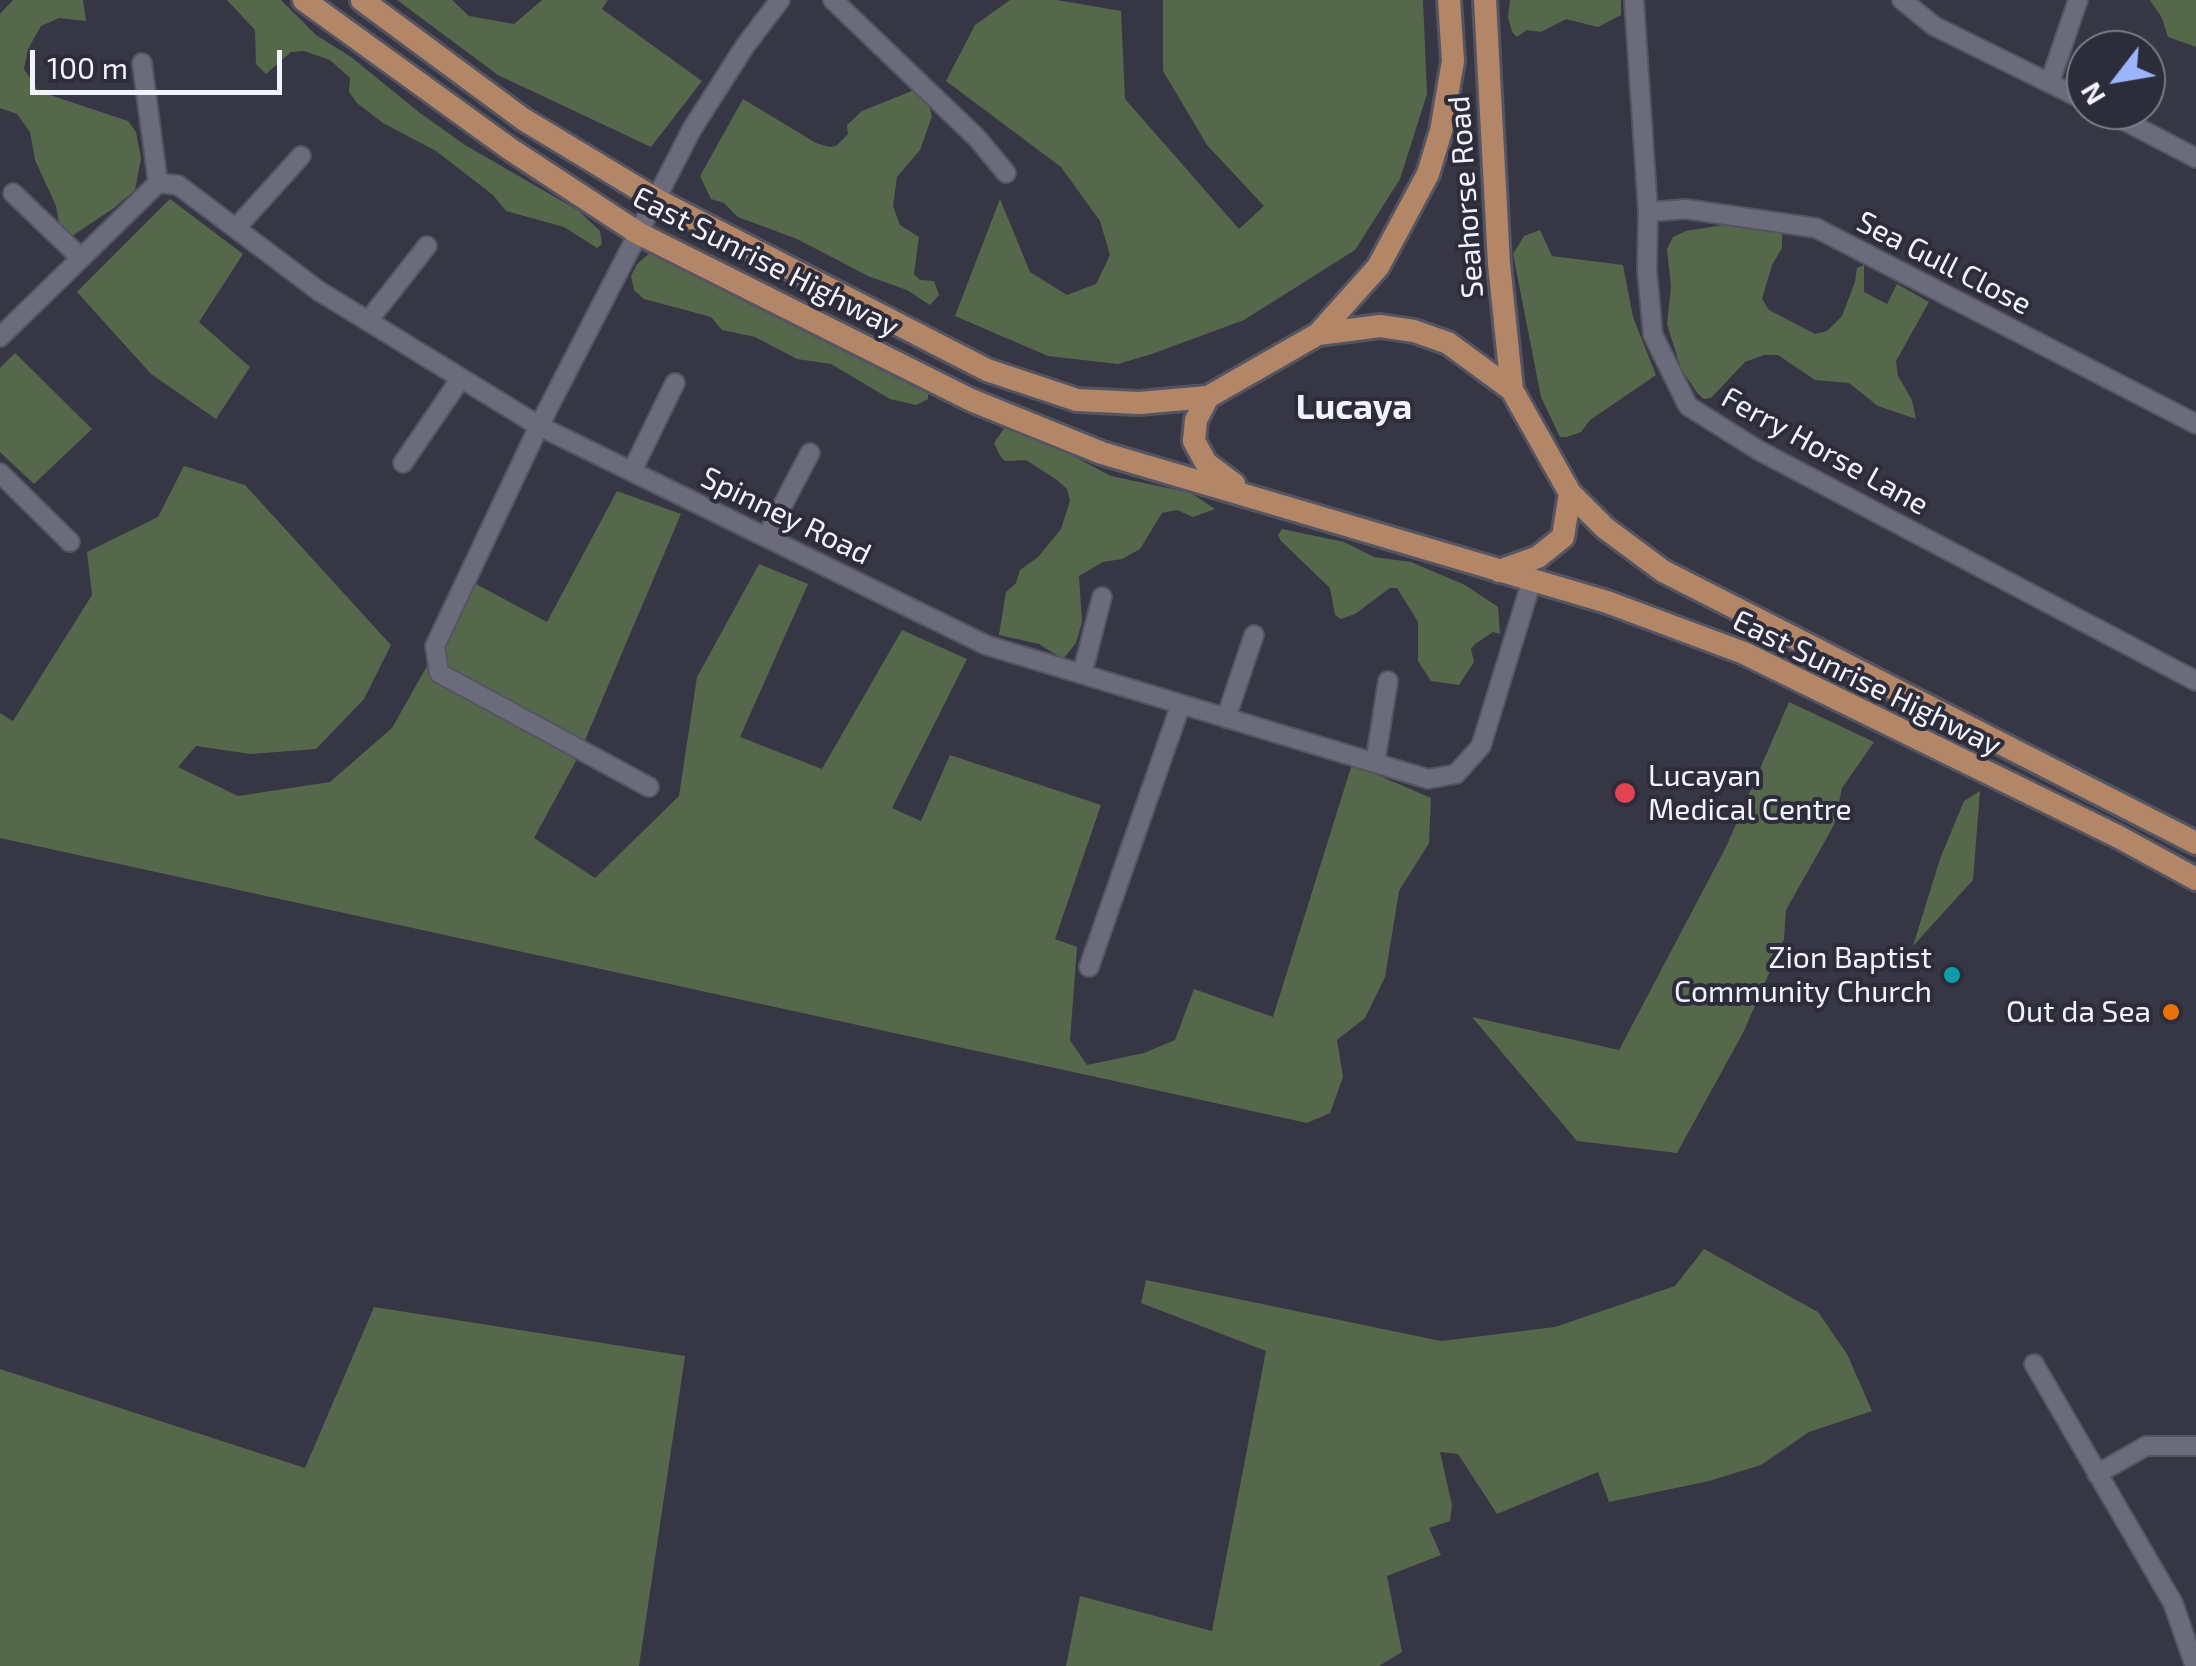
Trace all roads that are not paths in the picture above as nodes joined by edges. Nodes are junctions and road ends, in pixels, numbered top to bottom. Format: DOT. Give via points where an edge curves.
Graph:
graph roads {
  1 [pos="304,0"];
  2 [pos="362,0"];
  3 [pos="780,0"];
  4 [pos="832,0"];
  5 [pos="1449,0"];
  6 [pos="1485,0"];
  7 [pos="1634,0"];
  8 [pos="1902,0"];
  9 [pos="2078,0"];
  10 [pos="142,63"];
  11 [pos="2050,82"];
  12 [pos="2066,90"];
  13 [pos="2142,130"];
  14 [pos="301,156"];
  15 [pos="2196,158"];
  16 [pos="1006,173"];
  17 [pos="158,183"];
  18 [pos="13,193"];
  19 [pos="657,200"];
  20 [pos="1648,212"];
  21 [pos="236,228"];
  22 [pos="638,233"];
  23 [pos="427,246"];
  24 [pos="81,258"];
  25 [pos="368,321"];
  26 [pos="1318,334"];
  27 [pos="0,337"];
  28 [pos="461,378"];
  29 [pos="675,384"];
  30 [pos="1512,390"];
  31 [pos="1208,397"];
  32 [pos="2196,424"];
  33 [pos="539,426"];
  34 [pos="810,453"];
  35 [pos="403,463"];
  36 [pos="632,471"];
  37 [pos="0,473"];
  38 [pos="1244,492"];
  39 [pos="1570,493"];
  40 [pos="766,536"];
  41 [pos="70,542"];
  42 [pos="1499,570"];
  43 [pos="1532,580"];
  44 [pos="1102,597"];
  45 [pos="1254,635"];
  46 [pos="1082,674"];
  47 [pos="1388,681"];
  48 [pos="2196,681"];
  49 [pos="1181,704"];
  50 [pos="1226,718"];
  51 [pos="1375,763"];
  52 [pos="648,787"];
  53 [pos="2196,843"];
  54 [pos="2196,878"];
  55 [pos="1088,967"];
  56 [pos="2034,1364"];
  57 [pos="2196,1446"];
  58 [pos="2097,1474"];
  59 [pos="2195,1666"];
  1 -- 22 [label="main road, East Sunrise Highway"];
  2 -- 19 [label="main road, East Sunrise Highway" via="523,119"];
  3 -- 19 [label="street" via="692,128"];
  4 -- 16 [label="street"];
  5 -- 26 [label="main road, Seahorse Road" via="1452,60 1428,174 1378,267"];
  6 -- 30 [label="main road, Seahorse Road"];
  7 -- 20 [label="street, Ferry Horse Lane"];
  8 -- 11 [label="street" via="1934,26"];
  9 -- 11 [label="street"];
  10 -- 17 [label="street"];
  11 -- 12 [label="street"];
  13 -- 15 [label="street"];
  14 -- 21 [label="street"];
  17 -- 21 [label="street, Spinney Road" via="178,185"];
  17 -- 24 [label="street"];
  18 -- 24 [label="street"];
  19 -- 22 [label="street"];
  19 -- 31 [label="main road, East Sunrise Highway" via="987,370 1078,400 1139,404"];
  20 -- 32 [label="street, Sea Gull Close" via="1686,208 1816,228"];
  20 -- 48 [label="street, Ferry Horse Lane" via="1654,335 1688,406"];
  21 -- 25 [label="street, Spinney Road"];
  22 -- 33 [label="street"];
  22 -- 38 [label="main road, East Sunrise Highway" via="971,400 1102,453"];
  23 -- 25 [label="street"];
  24 -- 27 [label="street"];
  25 -- 28 [label="street, Spinney Road"];
  26 -- 30 [label="main road" via="1380,326 1414,331 1448,343"];
  26 -- 31 [label="main road"];
  28 -- 33 [label="street, Spinney Road"];
  28 -- 35 [label="street"];
  29 -- 36 [label="street"];
  30 -- 39 [label="main road, East Sunrise Highway"];
  31 -- 38 [label="main road" via="1194,442 1206,462"];
  33 -- 36 [label="street, Spinney Road"];
  33 -- 52 [label="street" via="435,646 439,673"];
  34 -- 40 [label="street"];
  36 -- 40 [label="street, Spinney Road"];
  37 -- 41 [label="street"];
  38 -- 42 [label="main road, East Sunrise Highway"];
  39 -- 42 [label="main road" via="1563,536 1538,558"];
  39 -- 53 [label="main road, East Sunrise Highway" via="1662,571"];
  40 -- 46 [label="street, Spinney Road" via="986,645"];
  42 -- 43 [label="main road, East Sunrise Highway"];
  43 -- 51 [label="street, Spinney Road" via="1481,746 1465,766 1428,779"];
  43 -- 54 [label="main road, East Sunrise Highway" via="1744,653"];
  44 -- 46 [label="street"];
  45 -- 50 [label="street"];
  46 -- 49 [label="street, Spinney Road"];
  47 -- 51 [label="street"];
  49 -- 50 [label="street, Spinney Road"];
  49 -- 55 [label="street"];
  50 -- 51 [label="street, Spinney Road"];
  56 -- 58 [label="street"];
  57 -- 58 [label="street" via="2146,1446"];
  58 -- 59 [label="street" via="2173,1603"];
}
